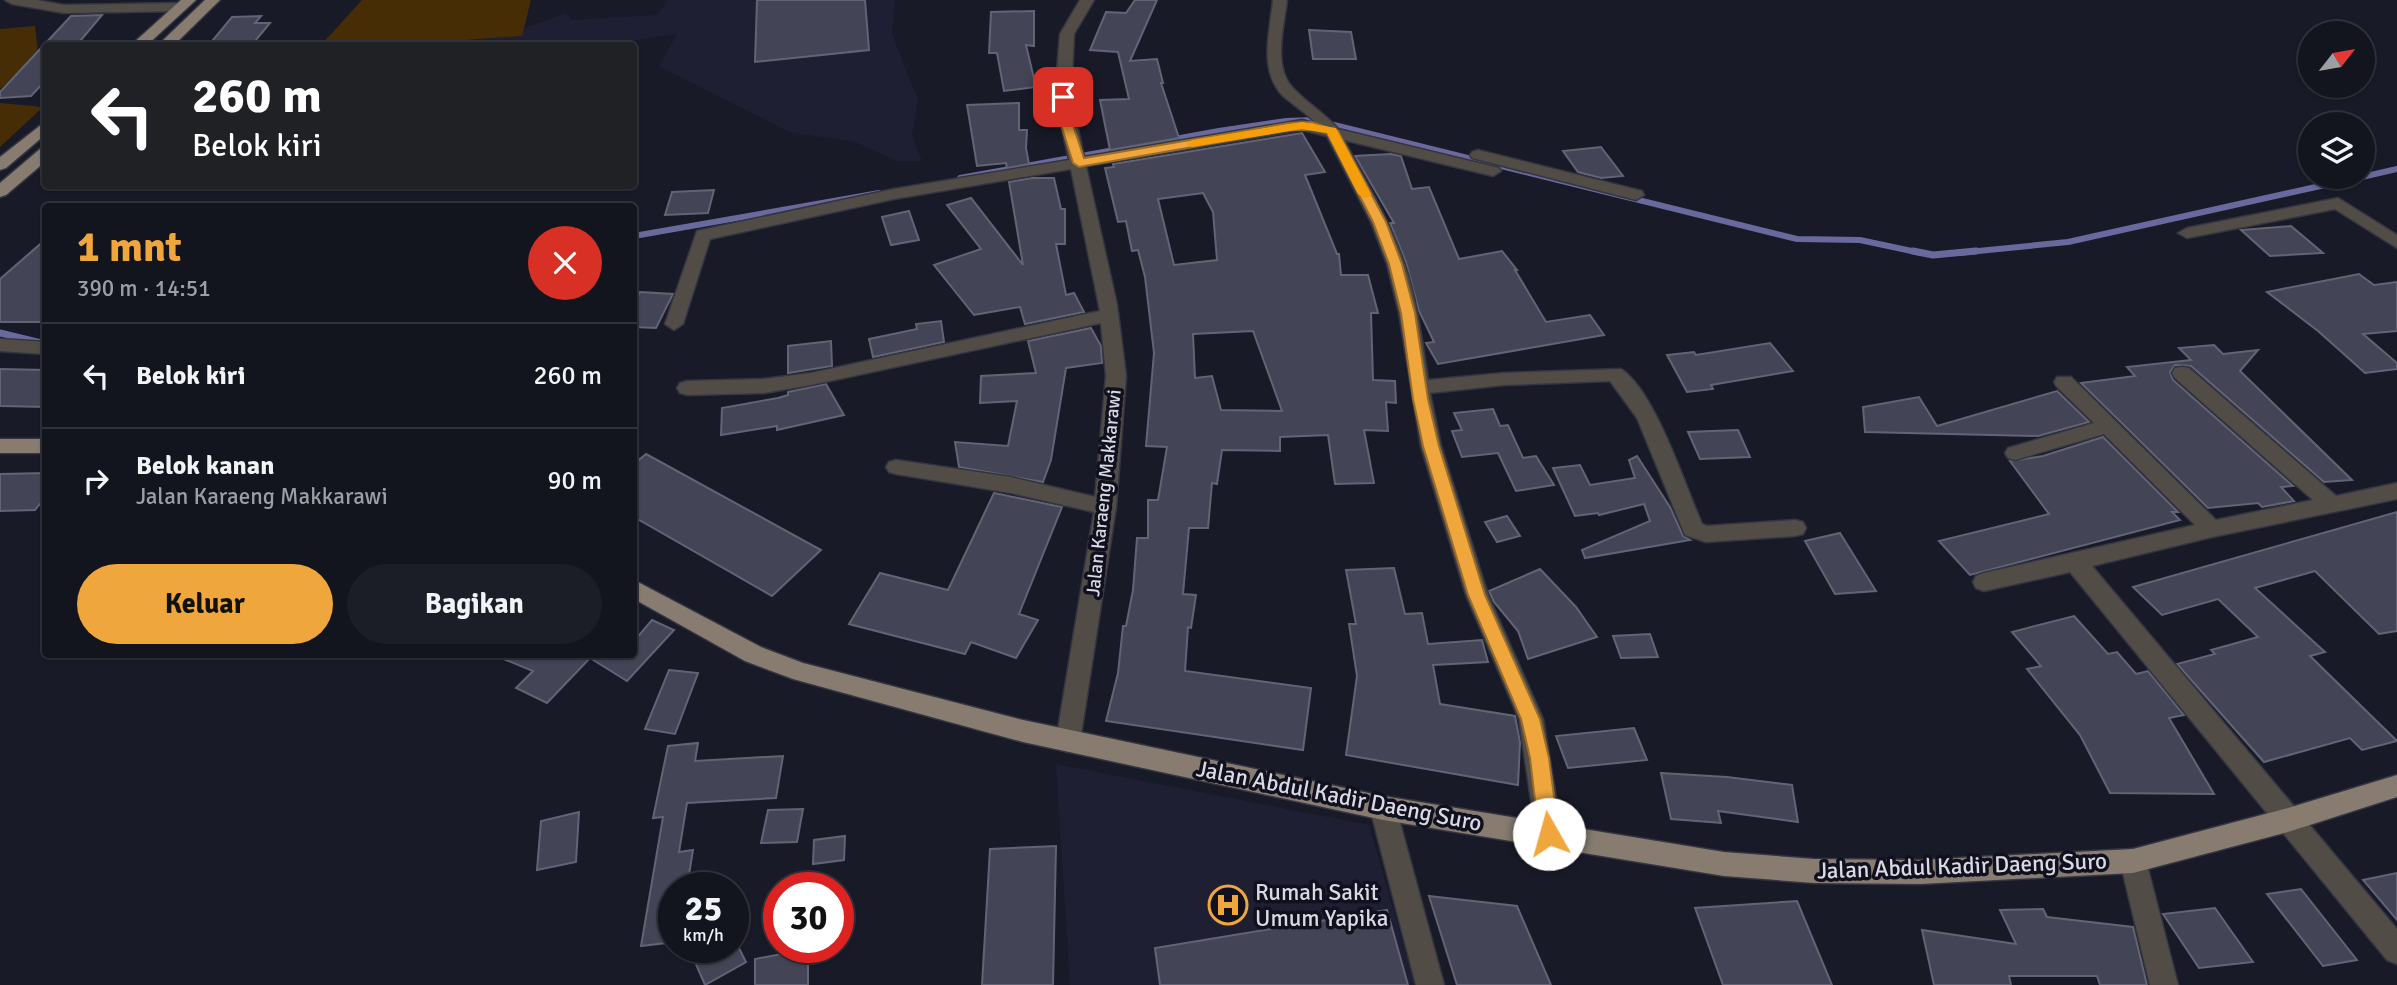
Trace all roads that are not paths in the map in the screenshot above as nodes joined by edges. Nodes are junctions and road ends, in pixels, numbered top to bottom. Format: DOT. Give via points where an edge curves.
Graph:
graph roads {
  1 [pos="17,0"];
  2 [pos="213,0"];
  3 [pos="1087,0"];
  4 [pos="1280,0"];
  5 [pos="185,3"];
  6 [pos="141,42"];
  7 [pos="168,42"];
  8 [pos="1324,122"];
  9 [pos="42,129"];
  10 [pos="42,155"];
  11 [pos="1078,159"];
  12 [pos="0,165"];
  13 [pos="1493,171"];
  14 [pos="0,192"];
  15 [pos="1636,195"];
  16 [pos="2188,233"];
  17 [pos="2397,243"];
  18 [pos="1109,315"];
  19 [pos="674,324"];
  20 [pos="0,345"];
  21 [pos="42,348"];
  22 [pos="2182,373"];
  23 [pos="2064,382"];
  24 [pos="687,388"];
  25 [pos="1419,388"];
  26 [pos="2108,426"];
  27 [pos="0,446"];
  28 [pos="42,446"];
  29 [pos="2015,453"];
  30 [pos="896,467"];
  31 [pos="2397,491"];
  32 [pos="2330,503"];
  33 [pos="1105,507"];
  34 [pos="1795,528"];
  35 [pos="2212,529"];
  36 [pos="2075,562"];
  37 [pos="1984,582"];
  38 [pos="637,591"];
  39 [pos="1068,741"];
  40 [pos="2397,786"];
  41 [pos="1383,808"];
  42 [pos="2288,820"];
  43 [pos="1549,834"];
  44 [pos="2133,861"];
  45 [pos="2397,950"];
  46 [pos="1430,985"];
  47 [pos="2164,985"];
  1 -- 5 [label="street" via="64,9"];
  2 -- 7 [label="main road"];
  3 -- 11 [label="street, Jalan Karaeng Makkarawi" via="1071,23 1065,44 1063,97"];
  4 -- 8 [label="street" via="1274,56 1277,76 1288,92"];
  5 -- 6 [label="main road"];
  8 -- 11 [label="street"];
  8 -- 13 [label="street"];
  8 -- 15 [label="street"];
  8 -- 25 [label="street" via="1379,222 1396,264"];
  9 -- 12 [label="main road"];
  10 -- 14 [label="main road"];
  11 -- 18 [label="street, Jalan Karaeng Makkarawi"];
  11 -- 19 [label="street" via="797,212 703,235"];
  16 -- 17 [label="street" via="2338,203"];
  18 -- 24 [label="street" via="811,379 764,386"];
  18 -- 33 [label="street, Jalan Karaeng Makkarawi" via="1116,376"];
  20 -- 21 [label="street"];
  22 -- 32 [label="street"];
  23 -- 26 [label="street"];
  25 -- 34 [label="street" via="1614,374 1647,417 1693,529 1706,534"];
  25 -- 43 [label="street" via="1431,446 1477,595 1531,719"];
  26 -- 29 [label="street"];
  26 -- 35 [label="street"];
  27 -- 28 [label="main road"];
  30 -- 33 [label="street" via="1011,485"];
  31 -- 32 [label="street"];
  32 -- 35 [label="street"];
  33 -- 39 [label="street, Jalan Karaeng Makkarawi"];
  35 -- 36 [label="street"];
  36 -- 37 [label="street"];
  36 -- 42 [label="street"];
  38 -- 39 [label="main road, Jalan Abdul Kadir Daeng Suro" via="753,654 801,672"];
  39 -- 41 [label="main road, Jalan Abdul Kadir Daeng Suro"];
  40 -- 42 [label="main road, Jalan Abdul Kadir Daeng Suro"];
  41 -- 43 [label="main road, Jalan Abdul Kadir Daeng Suro"];
  41 -- 46 [label="street"];
  42 -- 44 [label="main road, Jalan Abdul Kadir Daeng Suro"];
  42 -- 45 [label="street"];
  43 -- 44 [label="main road, Jalan Abdul Kadir Daeng Suro" via="1711,863 1814,871 1920,872"];
  44 -- 47 [label="street"];
}
